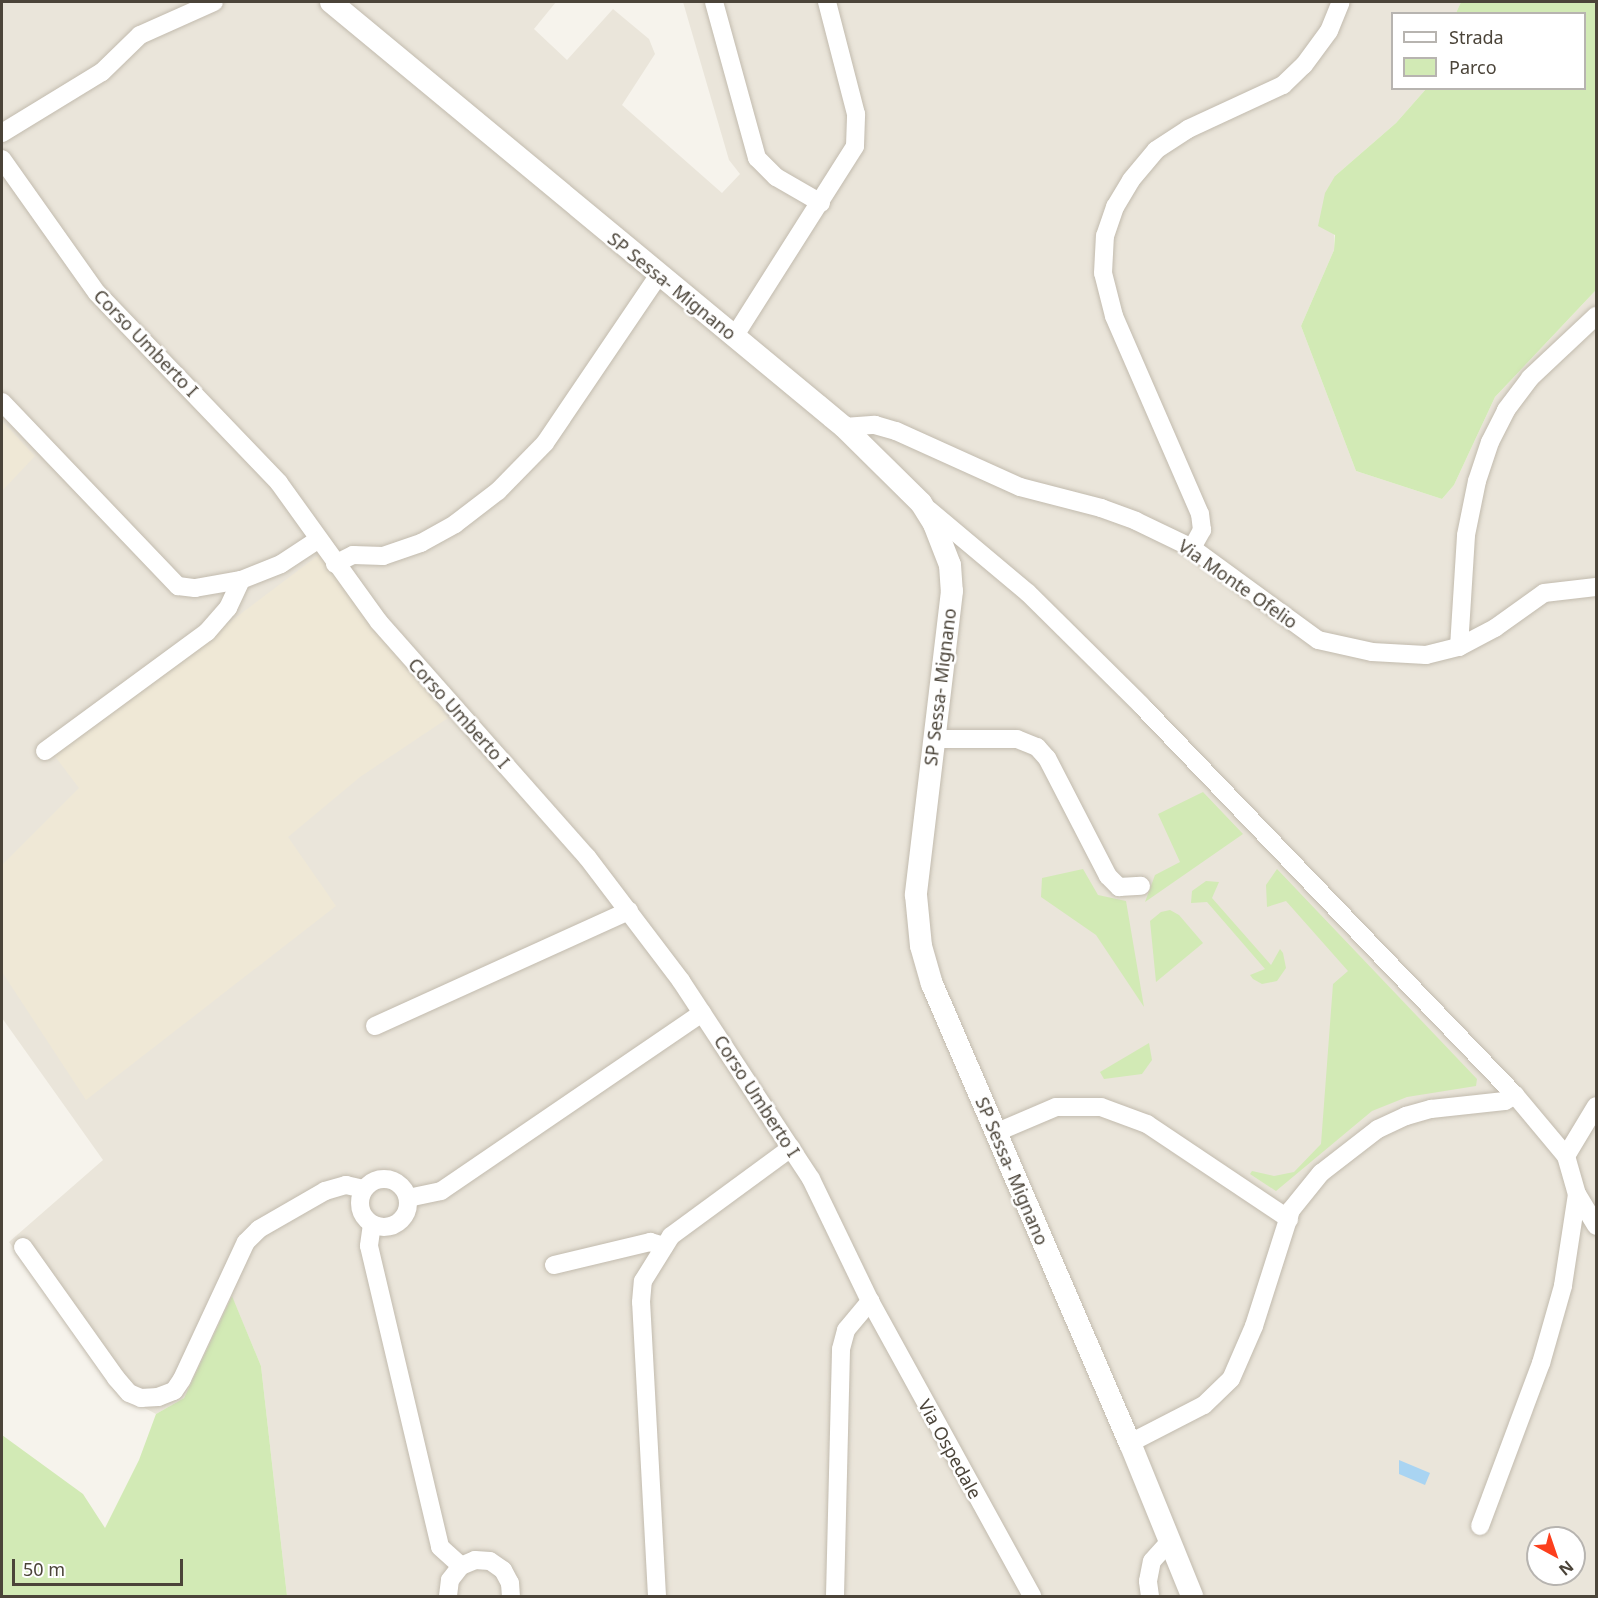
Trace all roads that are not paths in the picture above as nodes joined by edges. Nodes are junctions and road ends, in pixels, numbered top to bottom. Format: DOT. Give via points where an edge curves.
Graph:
graph roads {
  1 [pos="214,2"];
  2 [pos="331,2"];
  3 [pos="714,2"];
  4 [pos="827,2"];
  5 [pos="1341,2"];
  6 [pos="2,133"];
  7 [pos="2,159"];
  8 [pos="821,203"];
  9 [pos="658,276"];
  10 [pos="1596,316"];
  11 [pos="734,337"];
  12 [pos="2,402"];
  13 [pos="844,427"];
  14 [pos="921,503"];
  15 [pos="319,539"];
  16 [pos="1192,548"];
  17 [pos="335,564"];
  18 [pos="241,580"];
  19 [pos="1596,587"];
  20 [pos="1459,646"];
  21 [pos="933,739"];
  22 [pos="45,752"];
  23 [pos="1140,886"];
  24 [pos="629,911"];
  25 [pos="702,1013"];
  26 [pos="375,1026"];
  27 [pos="1515,1095"];
  28 [pos="1596,1106"];
  29 [pos="995,1133"];
  30 [pos="791,1148"];
  31 [pos="1566,1156"];
  32 [pos="364,1189"];
  33 [pos="1576,1194"];
  34 [pos="408,1198"];
  35 [pos="1289,1219"];
  36 [pos="372,1224"];
  37 [pos="1596,1226"];
  38 [pos="664,1246"];
  39 [pos="23,1247"];
  40 [pos="554,1265"];
  41 [pos="870,1301"];
  42 [pos="1130,1443"];
  43 [pos="1480,1526"];
  44 [pos="1171,1540"];
  45 [pos="461,1566"];
  46 [pos="448,1596"];
  47 [pos="511,1596"];
  48 [pos="657,1596"];
  49 [pos="835,1596"];
  50 [pos="1032,1596"];
  51 [pos="1150,1596"];
  52 [pos="1192,1596"];
  1 -- 6 [label="street" via="140,35 102,72"];
  2 -- 9 [label="street, SP Sessa- Mignano"];
  3 -- 8 [label="street" via="757,158 776,177"];
  4 -- 8 [label="street" via="857,134 847,161"];
  5 -- 16 [label="street" via="1329,31 1283,85 1188,129 1140,165 1115,207 1105,236 1103,273 1114,316 1200,514 1202,530"];
  7 -- 15 [label="street, Corso Umberto I" via="97,293 234,434 298,507"];
  8 -- 11 [label="street"];
  9 -- 11 [label="street, SP Sessa- Mignano"];
  9 -- 17 [label="street" via="526,465 455,524 421,543 383,556 353,555"];
  10 -- 20 [label="street" via="1530,378 1506,410 1490,442 1466,535"];
  11 -- 13 [label="street, SP Sessa- Mignano"];
  12 -- 18 [label="street" via="171,581 195,588"];
  13 -- 14 [label="street, SP Sessa- Mignano"];
  13 -- 16 [label="street, Via Monte Ofelio" via="875,425 896,431 996,478 1101,508"];
  14 -- 21 [label="street, SP Sessa- Mignano" via="942,540 952,577"];
  14 -- 27 [label="street" via="1028,593"];
  15 -- 17 [label="street, Corso Umberto I"];
  15 -- 18 [label="street" via="281,564"];
  16 -- 20 [label="street, Via Monte Ofelio" via="1318,640 1372,652 1415,654"];
  17 -- 24 [label="street, Corso Umberto I" via="394,640 563,830"];
  18 -- 22 [label="street" via="228,608 207,632"];
  19 -- 20 [label="street, Via Monte Ofelio" via="1544,593 1496,628"];
  21 -- 23 [label="street" via="1017,739 1037,747 1047,758 1108,876 1119,887"];
  21 -- 29 [label="street, SP Sessa- Mignano" via="916,920 926,968"];
  24 -- 25 [label="street, Corso Umberto I"];
  24 -- 26 [label="street"];
  25 -- 30 [label="street, Corso Umberto I"];
  25 -- 34 [label="street" via="441,1191"];
  27 -- 31 [label="street"];
  27 -- 35 [label="street" via="1505,1101 1431,1108 1378,1128 1305,1189"];
  28 -- 31 [label="street"];
  29 -- 35 [label="street" via="1056,1107 1101,1107 1147,1124"];
  29 -- 42 [label="street, SP Sessa- Mignano"];
  30 -- 38 [label="street" via="671,1236"];
  30 -- 41 [label="street, Corso Umberto I"];
  31 -- 33 [label="street"];
  32 -- 34 [label="street" via="380,1179 389,1179"];
  32 -- 36 [label="street" via="361,1209"];
  32 -- 39 [label="street" via="346,1185 325,1191 259,1229 246,1242 182,1379 174,1391 158,1397 141,1398 122,1385"];
  33 -- 37 [label="street"];
  33 -- 43 [label="street" via="1570,1251 1554,1320"];
  34 -- 36 [label="street" via="402,1219 383,1227"];
  35 -- 42 [label="street" via="1254,1326 1231,1379 1204,1405"];
  36 -- 45 [label="street" via="369,1246 440,1547"];
  38 -- 40 [label="street" via="650,1242"];
  38 -- 48 [label="street" via="643,1281 641,1302"];
  41 -- 49 [label="street" via="846,1330 841,1349"];
  41 -- 50 [label="street, Via Ospedale"];
  42 -- 44 [label="street, SP Sessa- Mignano"];
  44 -- 51 [label="street" via="1152,1561"];
  44 -- 52 [label="street, SP Sessa- Mignano"];
  45 -- 46 [label="street" via="450,1580"];
  45 -- 47 [label="street" via="475,1560 490,1561 503,1570"];
}
